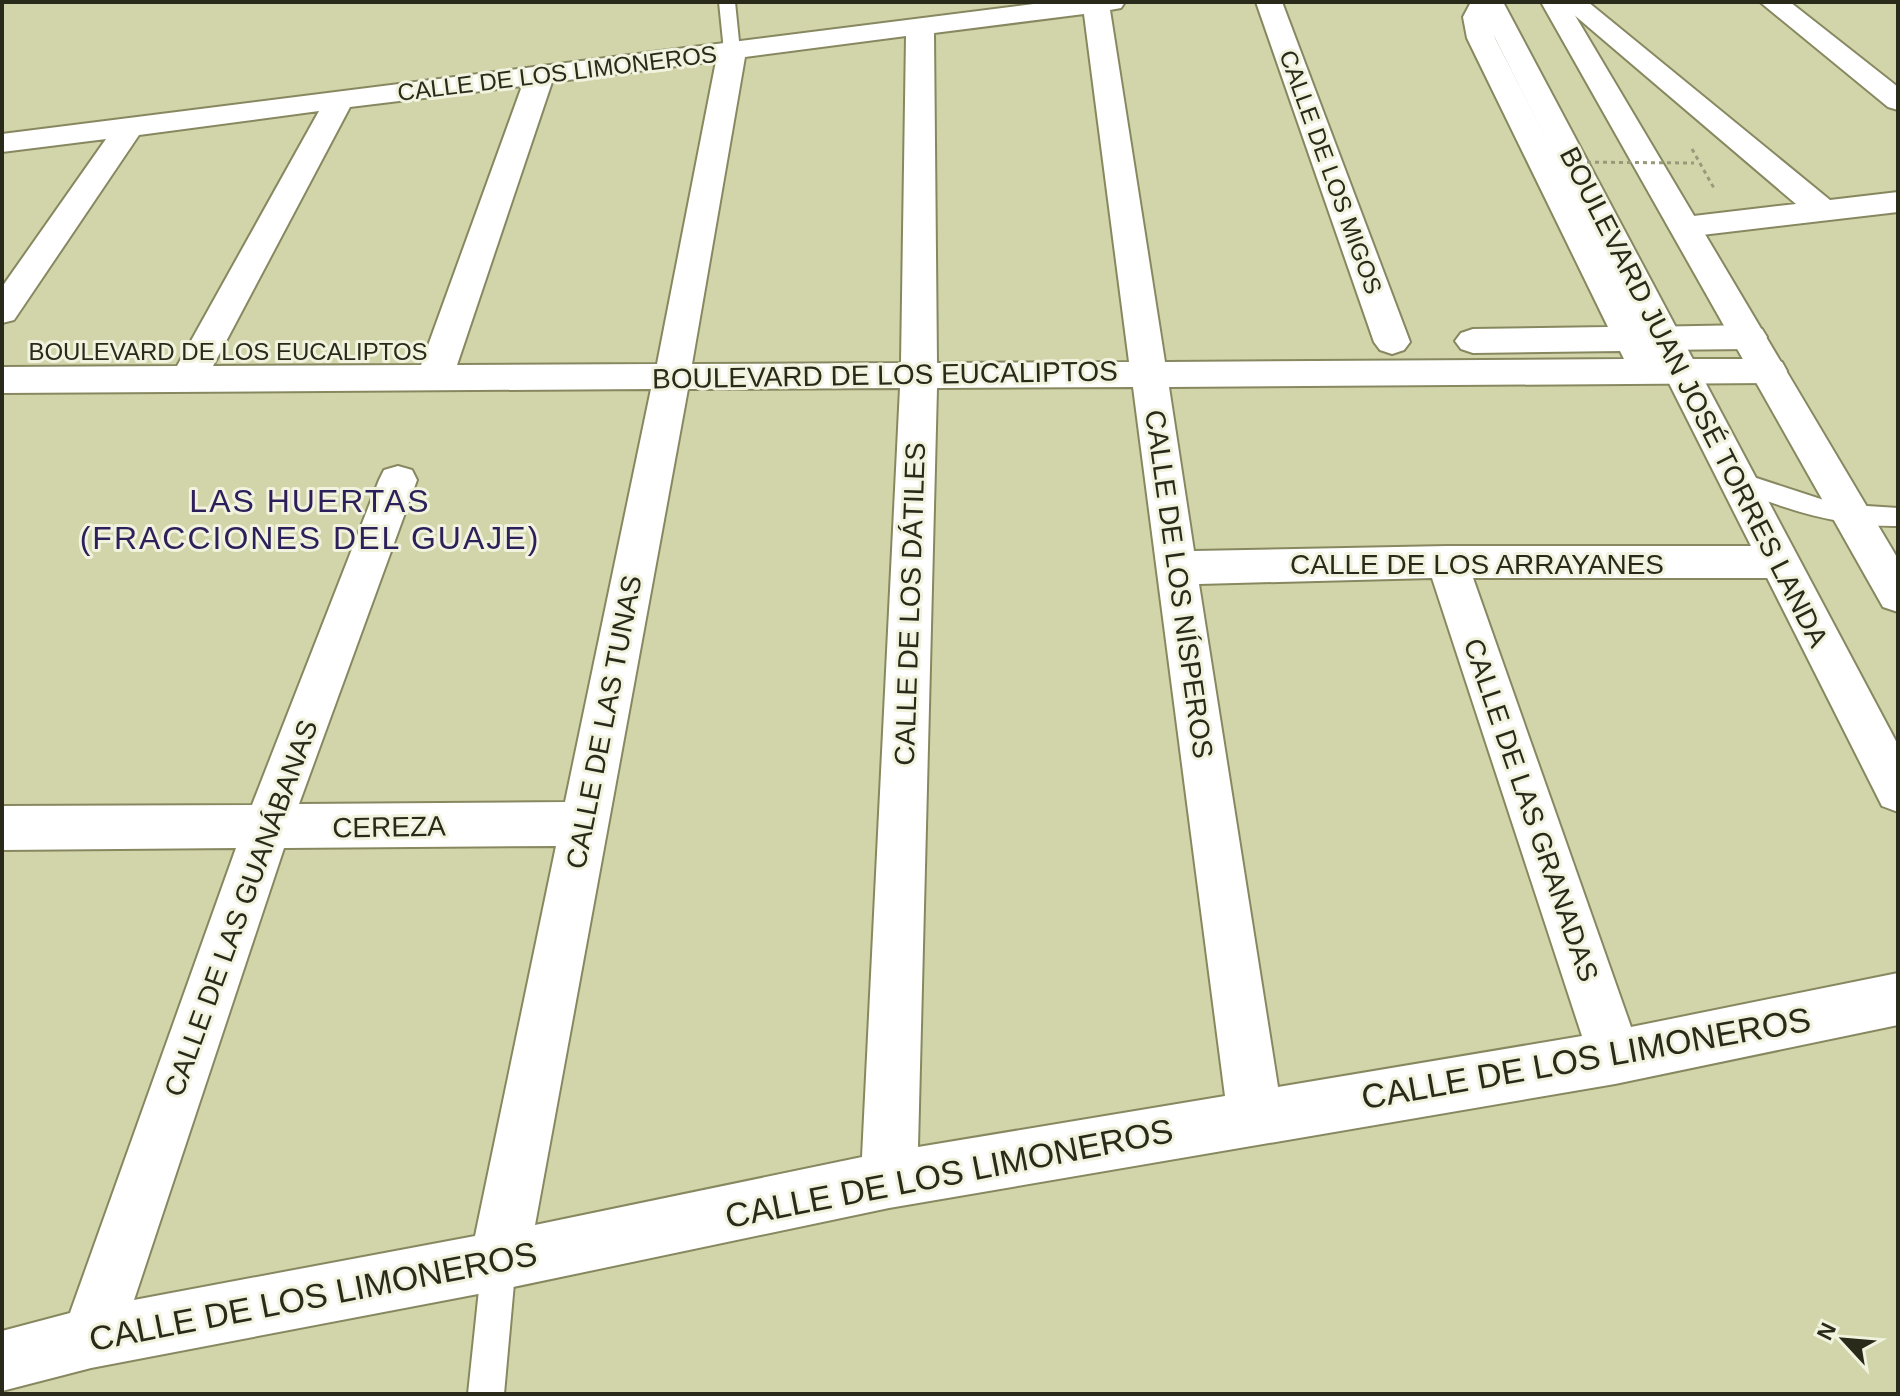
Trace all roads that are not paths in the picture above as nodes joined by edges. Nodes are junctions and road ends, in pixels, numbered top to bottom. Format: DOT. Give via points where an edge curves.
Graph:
graph roads {
  1 [pos="727,2"];
  2 [pos="1269,2"];
  3 [pos="1487,2"];
  4 [pos="1554,2"];
  5 [pos="1572,2"];
  6 [pos="1773,2"];
  7 [pos="1104,3"];
  8 [pos="920,27"];
  9 [pos="732,51"];
  10 [pos="540,74"];
  11 [pos="339,101"];
  12 [pos="1898,101"];
  13 [pos="129,127"];
  14 [pos="2,143"];
  15 [pos="1898,202"];
  16 [pos="1825,212"];
  17 [pos="1685,227"];
  18 [pos="2,312"];
  19 [pos="1750,337"];
  20 [pos="1392,342"];
  21 [pos="2,352"];
  22 [pos="1658,356"];
  23 [pos="1147,359"];
  24 [pos="919,361"];
  25 [pos="674,363"];
  26 [pos="195,365"];
  27 [pos="439,365"];
  28 [pos="1769,371"];
  29 [pos="2,380"];
  30 [pos="398,480"];
  31 [pos="1738,481"];
  32 [pos="1853,516"];
  33 [pos="1898,517"];
  34 [pos="1447,562"];
  35 [pos="1778,562"];
  36 [pos="1176,568"];
  37 [pos="1898,595"];
  38 [pos="1898,791"];
  39 [pos="583,824"];
  40 [pos="2,828"];
  41 [pos="267,828"];
  42 [pos="1898,999"];
  43 [pos="1615,1057"];
  44 [pos="1255,1117"];
  45 [pos="889,1180"];
  46 [pos="499,1261"];
  47 [pos="91,1338"];
  48 [pos="2,1361"];
  49 [pos="486,1394"];
  1 -- 9 [label="lane"];
  2 -- 20 [label="street, CALLE DE LOS MIGOS"];
  3 -- 22 [label="street, BOULEVARD JUAN JOSÉ TORRES LANDA"];
  4 -- 17 [label="street"];
  5 -- 16 [label="street"];
  6 -- 12 [label="street"];
  7 -- 8 [label="street, CALLE DE LOS LIMONEROS"];
  7 -- 23 [label="street, CALLE DE LOS NÍSPEROS"];
  8 -- 9 [label="street, CALLE DE LOS LIMONEROS"];
  8 -- 24 [label="street, CALLE DE LOS DÁTILES"];
  9 -- 10 [label="street, CALLE DE LOS LIMONEROS"];
  9 -- 25 [label="street, CALLE DE LAS TUNAS"];
  10 -- 11 [label="street, CALLE DE LOS LIMONEROS"];
  10 -- 27 [label="street"];
  11 -- 13 [label="street, CALLE DE LOS LIMONEROS"];
  11 -- 26 [label="street"];
  13 -- 14 [label="street, CALLE DE LOS LIMONEROS"];
  13 -- 18 [label="street"];
  15 -- 16 [label="street"];
  16 -- 17 [label="street"];
  17 -- 19 [label="street"];
  19 -- 22 [label="street, BOULEVARD DE LOS EUCALIPTOS"];
  19 -- 28 [label="street"];
  20 -- 22 [label="street, BOULEVARD DE LOS EUCALIPTOS"];
  20 -- 23 [label="street, BOULEVARD DE LOS EUCALIPTOS"];
  21 -- 26 [label="street, BOULEVARD DE LOS EUCALIPTOS"];
  22 -- 23 [label="street, BOULEVARD DE LOS EUCALIPTOS"];
  22 -- 28 [label="street, BOULEVARD DE LOS EUCALIPTOS"];
  22 -- 31 [label="street, BOULEVARD JUAN JOSÉ TORRES LANDA"];
  23 -- 24 [label="street, BOULEVARD DE LOS EUCALIPTOS"];
  23 -- 36 [label="street, CALLE DE LOS NÍSPEROS"];
  24 -- 25 [label="street, BOULEVARD DE LOS EUCALIPTOS"];
  24 -- 45 [label="street, CALLE DE LOS DÁTILES"];
  25 -- 27 [label="street, BOULEVARD DE LOS EUCALIPTOS"];
  25 -- 39 [label="street, CALLE DE LAS TUNAS"];
  26 -- 27 [label="street, BOULEVARD DE LOS EUCALIPTOS"];
  26 -- 29 [label="street, BOULEVARD DE LOS EUCALIPTOS"];
  28 -- 32 [label="street"];
  30 -- 41 [label="street, CALLE DE LAS GUANÁBANAS"];
  31 -- 32 [label="lane" via="1793,503"];
  31 -- 35 [label="street, BOULEVARD JUAN JOSÉ TORRES LANDA"];
  32 -- 33 [label="lane"];
  32 -- 37 [label="street"];
  34 -- 35 [label="street, CALLE DE LOS ARRAYANES"];
  34 -- 36 [label="street, CALLE DE LOS ARRAYANES"];
  34 -- 43 [label="street, CALLE DE LAS GRANADAS"];
  35 -- 38 [label="street, BOULEVARD JUAN JOSÉ TORRES LANDA"];
  36 -- 44 [label="street, CALLE DE LOS NÍSPEROS"];
  39 -- 41 [label="street, CEREZA"];
  39 -- 46 [label="street, CALLE DE LAS TUNAS"];
  40 -- 41 [label="street, CEREZA"];
  41 -- 47 [label="street, CALLE DE LAS GUANÁBANAS"];
  42 -- 43 [label="street, CALLE DE LOS LIMONEROS"];
  43 -- 44 [label="street, CALLE DE LOS LIMONEROS"];
  44 -- 45 [label="street, CALLE DE LOS LIMONEROS"];
  45 -- 46 [label="street, CALLE DE LOS LIMONEROS"];
  46 -- 47 [label="street, CALLE DE LOS LIMONEROS"];
  46 -- 49 [label="lane, CALLE DE LAS TUNAS"];
  47 -- 48 [label="street, CALLE DE LOS LIMONEROS"];
}
